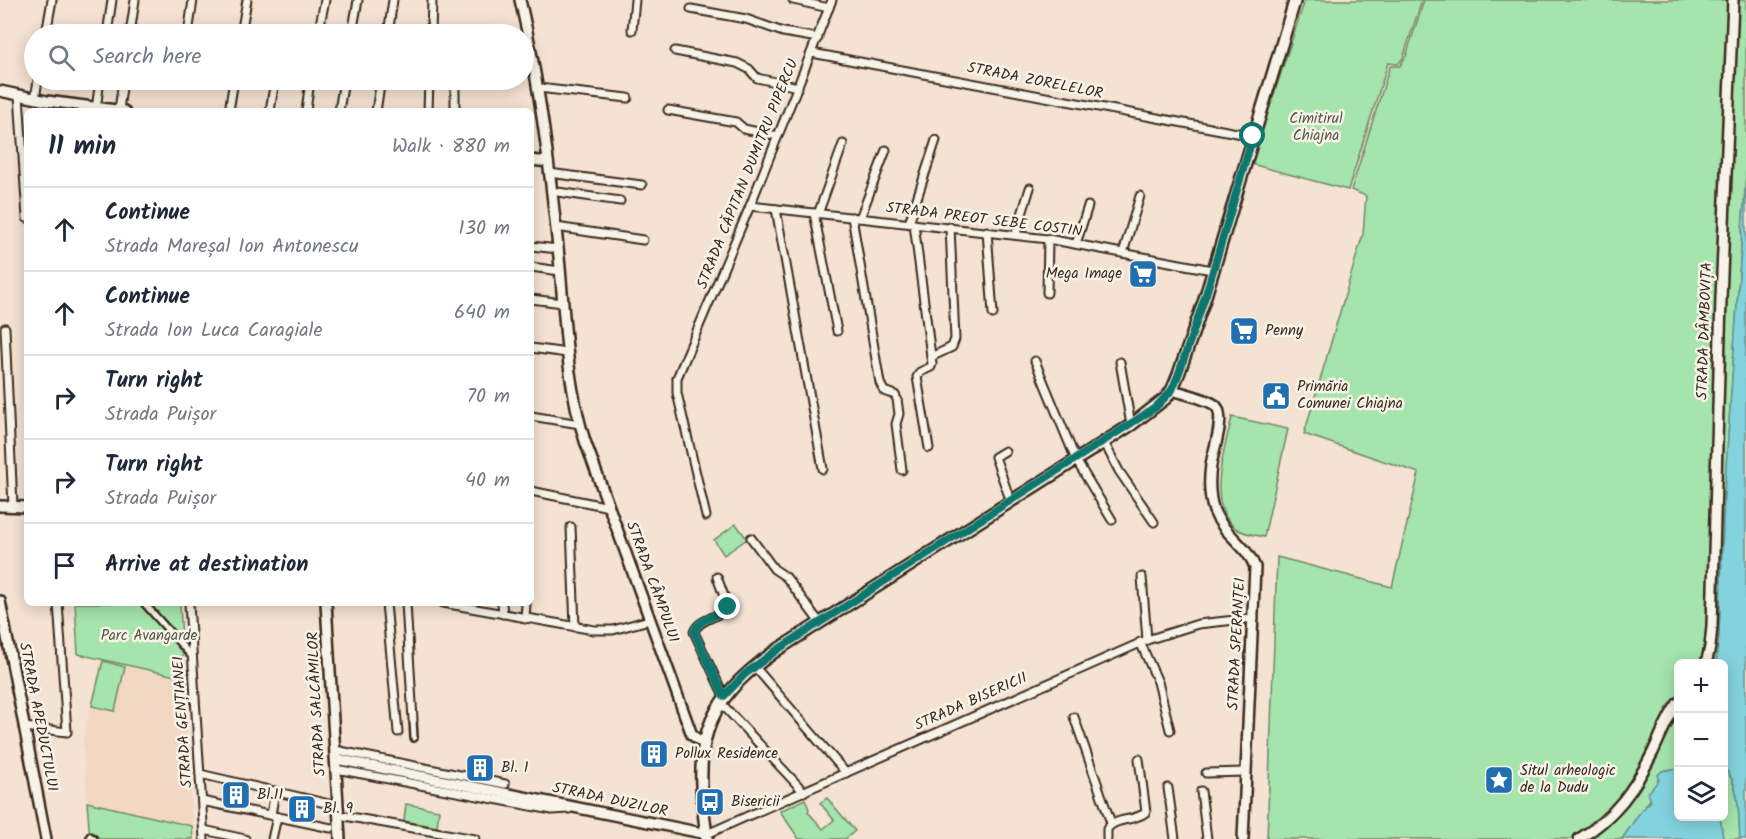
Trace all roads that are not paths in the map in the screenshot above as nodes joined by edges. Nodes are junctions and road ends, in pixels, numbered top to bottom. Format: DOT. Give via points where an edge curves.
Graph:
graph roads {
  1 [pos="52,0"];
  2 [pos="112,0"];
  3 [pos="135,0"];
  4 [pos="193,0"];
  5 [pos="247,0"];
  6 [pos="325,0"];
  7 [pos="358,0"];
  8 [pos="393,0"];
  9 [pos="432,0"];
  10 [pos="520,0"];
  11 [pos="635,0"];
  12 [pos="793,0"];
  13 [pos="1295,0"];
  14 [pos="1733,0"];
  15 [pos="830,4"];
  16 [pos="691,9"];
  17 [pos="48,24"];
  18 [pos="108,24"];
  19 [pos="131,24"];
  20 [pos="189,24"];
  21 [pos="243,24"];
  22 [pos="320,24"];
  23 [pos="354,24"];
  24 [pos="389,24"];
  25 [pos="431,24"];
  26 [pos="525,24"];
  27 [pos="632,30"];
  28 [pos="818,38"];
  29 [pos="675,51"];
  30 [pos="812,53"];
  31 [pos="534,72"];
  32 [pos="798,87"];
  33 [pos="537,88"];
  34 [pos="36,90"];
  35 [pos="99,90"];
  36 [pos="122,90"];
  37 [pos="232,90"];
  38 [pos="273,90"];
  39 [pos="309,90"];
  40 [pos="342,90"];
  41 [pos="379,90"];
  42 [pos="429,90"];
  43 [pos="455,90"];
  44 [pos="0,91"];
  45 [pos="19,95"];
  46 [pos="628,98"];
  47 [pos="35,99"];
  48 [pos="47,106"];
  49 [pos="80,108"];
  50 [pos="96,108"];
  51 [pos="119,108"];
  52 [pos="229,108"];
  53 [pos="270,108"];
  54 [pos="306,108"];
  55 [pos="339,108"];
  56 [pos="376,108"];
  57 [pos="428,108"];
  58 [pos="455,108"];
  59 [pos="668,110"];
  60 [pos="778,136"];
  61 [pos="1253,136"];
  62 [pos="936,140"];
  63 [pos="843,144"];
  64 [pos="886,150"];
  65 [pos="534,160"];
  66 [pos="548,162"];
  67 [pos="24,172"];
  68 [pos="549,173"];
  69 [pos="642,185"];
  70 [pos="1030,188"];
  71 [pos="551,191"];
  72 [pos="1140,196"];
  73 [pos="620,201"];
  74 [pos="750,206"];
  75 [pos="1088,206"];
  76 [pos="776,210"];
  77 [pos="816,213"];
  78 [pos="852,217"];
  79 [pos="860,218"];
  80 [pos="912,224"];
  81 [pos="556,227"];
  82 [pos="950,227"];
  83 [pos="987,231"];
  84 [pos="1016,234"];
  85 [pos="1048,239"];
  86 [pos="643,240"];
  87 [pos="1076,244"];
  88 [pos="534,246"];
  89 [pos="558,249"];
  90 [pos="1123,253"];
  91 [pos="534,267"];
  92 [pos="1212,270"];
  93 [pos="560,271"];
  94 [pos="1047,293"];
  95 [pos="534,299"];
  96 [pos="563,303"];
  97 [pos="993,314"];
  98 [pos="5,328"];
  99 [pos="837,331"];
  100 [pos="534,348"];
  101 [pos="567,353"];
  102 [pos="931,357"];
  103 [pos="1035,361"];
  104 [pos="1120,362"];
  105 [pos="1172,390"];
  106 [pos="534,416"];
  107 [pos="580,424"];
  108 [pos="1131,425"];
  109 [pos="1104,442"];
  110 [pos="929,448"];
  111 [pos="1005,452"];
  112 [pos="1076,460"];
  113 [pos="823,469"];
  114 [pos="902,470"];
  115 [pos="534,492"];
  116 [pos="1011,502"];
  117 [pos="0,506"];
  118 [pos="13,506"];
  119 [pos="24,507"];
  120 [pos="609,507"];
  121 [pos="706,516"];
  122 [pos="1112,520"];
  123 [pos="1154,522"];
  124 [pos="571,527"];
  125 [pos="751,538"];
  126 [pos="1142,577"];
  127 [pos="717,578"];
  128 [pos="0,601"];
  129 [pos="58,606"];
  130 [pos="147,606"];
  131 [pos="189,606"];
  132 [pos="326,606"];
  133 [pos="386,606"];
  134 [pos="405,606"];
  135 [pos="467,606"];
  136 [pos="502,606"];
  137 [pos="526,606"];
  138 [pos="503,614"];
  139 [pos="1254,618"];
  140 [pos="525,619"];
  141 [pos="649,620"];
  142 [pos="819,623"];
  143 [pos="575,627"];
  144 [pos="1143,641"];
  145 [pos="193,658"];
  146 [pos="1707,659"];
  147 [pos="755,667"];
  148 [pos="722,699"];
  149 [pos="1674,709"];
  150 [pos="1074,717"];
  151 [pos="413,720"];
  152 [pos="24,727"];
  153 [pos="1170,730"];
  154 [pos="398,732"];
  155 [pos="414,738"];
  156 [pos="704,744"];
  157 [pos="336,759"];
  158 [pos="1139,759"];
  159 [pos="1206,772"];
  160 [pos="1246,772"];
  161 [pos="846,773"];
  162 [pos="200,774"];
  163 [pos="505,784"];
  164 [pos="1168,788"];
  165 [pos="275,791"];
  166 [pos="1201,791"];
  167 [pos="804,792"];
  168 [pos="202,801"];
  169 [pos="339,810"];
  170 [pos="274,816"];
  171 [pos="1111,823"];
  172 [pos="331,828"];
  173 [pos="204,830"];
  174 [pos="705,836"];
  175 [pos="46,839"];
  176 [pos="204,839"];
  177 [pos="245,839"];
  178 [pos="272,839"];
  179 [pos="340,839"];
  180 [pos="475,839"];
  181 [pos="1107,839"];
  182 [pos="1175,839"];
  183 [pos="1207,839"];
  184 [pos="1243,839"];
  185 [pos="1579,839"];
  1 -- 17 [label="street"];
  2 -- 18 [label="street"];
  3 -- 19 [label="street"];
  4 -- 20 [label="street"];
  5 -- 21 [label="street"];
  6 -- 22 [label="street"];
  7 -- 23 [label="street"];
  8 -- 24 [label="street"];
  9 -- 25 [label="street"];
  10 -- 26 [label="street, STRADA CÂMPULUI"];
  11 -- 27 [label="street"];
  12 -- 15 [label="street"];
  13 -- 61 [label="main road"];
  14 -- 146 [label="street, STRADA DÂMBOVIȚA" via="1712,626"];
  15 -- 28 [label="street, STRADA CĂPITAN DUMITRU PIPERCU"];
  16 -- 28 [label="street"];
  28 -- 30 [label="street, STRADA CĂPITAN DUMITRU PIPERCU"];
  29 -- 32 [label="street" via="737,63 757,78"];
  30 -- 32 [label="street, STRADA CĂPITAN DUMITRU PIPERCU"];
  30 -- 61 [label="street, STRADA ZORELELOR"];
  31 -- 33 [label="street, STRADA CÂMPULUI"];
  32 -- 60 [label="street, STRADA CĂPITAN DUMITRU PIPERCU"];
  33 -- 46 [label="street"];
  33 -- 66 [label="street, STRADA CÂMPULUI"];
  34 -- 47 [label="street"];
  35 -- 50 [label="street"];
  36 -- 51 [label="street"];
  37 -- 52 [label="street"];
  38 -- 53 [label="street"];
  39 -- 54 [label="street"];
  40 -- 55 [label="street"];
  41 -- 56 [label="street"];
  42 -- 57 [label="street"];
  43 -- 58 [label="street"];
  44 -- 45 [label="street"];
  45 -- 47 [label="street"];
  45 -- 67 [label="street"];
  47 -- 48 [label="street"];
  48 -- 49 [label="street"];
  59 -- 60 [label="street" via="736,122 744,129"];
  60 -- 74 [label="street, STRADA CĂPITAN DUMITRU PIPERCU"];
  61 -- 92 [label="main road"];
  62 -- 80 [label="street"];
  63 -- 77 [label="street"];
  64 -- 79 [label="street"];
  65 -- 66 [label="street"];
  66 -- 68 [label="street, STRADA CÂMPULUI"];
  68 -- 69 [label="street"];
  68 -- 71 [label="street, STRADA CÂMPULUI"];
  70 -- 84 [label="street"];
  71 -- 73 [label="street"];
  71 -- 81 [label="street, STRADA CÂMPULUI"];
  72 -- 90 [label="street"];
  74 -- 76 [label="street, STRADA PREOT SEBE COSTIN"];
  74 -- 121 [label="street, STRADA CĂPITAN DUMITRU PIPERCU" via="676,384"];
  75 -- 87 [label="street"];
  76 -- 77 [label="street, STRADA PREOT SEBE COSTIN"];
  76 -- 113 [label="street"];
  77 -- 78 [label="street, STRADA PREOT SEBE COSTIN"];
  77 -- 99 [label="street"];
  78 -- 79 [label="street, STRADA PREOT SEBE COSTIN"];
  78 -- 114 [label="street" via="880,383 884,391 897,399"];
  79 -- 80 [label="street, STRADA PREOT SEBE COSTIN"];
  80 -- 82 [label="street, STRADA PREOT SEBE COSTIN"];
  80 -- 102 [label="street"];
  81 -- 86 [label="street"];
  81 -- 89 [label="street, STRADA CÂMPULUI"];
  82 -- 83 [label="street, STRADA PREOT SEBE COSTIN"];
  82 -- 102 [label="street" via="956,339 952,347"];
  83 -- 84 [label="street, STRADA PREOT SEBE COSTIN"];
  83 -- 97 [label="street"];
  84 -- 85 [label="street, STRADA PREOT SEBE COSTIN"];
  85 -- 87 [label="street, STRADA PREOT SEBE COSTIN"];
  85 -- 94 [label="street"];
  87 -- 90 [label="street, STRADA PREOT SEBE COSTIN"];
  88 -- 89 [label="street"];
  89 -- 93 [label="street, STRADA CÂMPULUI"];
  90 -- 92 [label="street, STRADA PREOT SEBE COSTIN"];
  91 -- 93 [label="street"];
  92 -- 105 [label="main road"];
  93 -- 96 [label="street, STRADA CÂMPULUI"];
  95 -- 96 [label="street"];
  96 -- 101 [label="street, STRADA CÂMPULUI"];
  98 -- 118 [label="street"];
  100 -- 101 [label="street"];
  101 -- 107 [label="street, STRADA CÂMPULUI"];
  102 -- 110 [label="street" via="931,367 917,376"];
  103 -- 112 [label="street"];
  104 -- 108 [label="street"];
  105 -- 108 [label="main road"];
  105 -- 139 [label="street, STRADA SPERANȚEI" via="1212,404 1218,410 1220,422 1211,465 1210,495 1221,525 1255,567"];
  106 -- 107 [label="street"];
  107 -- 120 [label="street, STRADA CÂMPULUI"];
  108 -- 109 [label="main road"];
  109 -- 112 [label="main road"];
  109 -- 123 [label="street"];
  111 -- 116 [label="street" via="995,457"];
  112 -- 116 [label="main road"];
  112 -- 122 [label="street"];
  115 -- 120 [label="street"];
  116 -- 142 [label="main road"];
  117 -- 118 [label="street"];
  118 -- 119 [label="street"];
  120 -- 141 [label="street, STRADA CÂMPULUI"];
  124 -- 143 [label="street"];
  125 -- 142 [label="street"];
  126 -- 144 [label="street"];
  127 -- 148 [label="street" via="728,607 698,624 694,632"];
  128 -- 152 [label="street, STRADA APEDUCTULUI"];
  129 -- 152 [label="street" via="68,732"];
  130 -- 145 [label="street"];
  131 -- 145 [label="street, STRADA GENȚIANEI"];
  132 -- 157 [label="street, STRADA SALCÂMILOR"];
  133 -- 154 [label="street"];
  134 -- 151 [label="street"];
  135 -- 138 [label="street"];
  136 -- 138 [label="street"];
  137 -- 140 [label="street"];
  138 -- 140 [label="street"];
  139 -- 144 [label="street, STRADA BISERICII" via="1198,624"];
  139 -- 160 [label="street, STRADA SPERANȚEI"];
  140 -- 143 [label="street"];
  141 -- 143 [label="street" via="608,630"];
  141 -- 156 [label="street, STRADA CÂMPULUI" via="692,735"];
  142 -- 147 [label="main road"];
  144 -- 153 [label="street"];
  144 -- 161 [label="street, STRADA BISERICII"];
  145 -- 162 [label="street, STRADA GENȚIANEI"];
  147 -- 148 [label="main road"];
  147 -- 161 [label="street"];
  148 -- 156 [label="main road"];
  148 -- 167 [label="street"];
  149 -- 185 [label="street" via="1626,798 1607,820"];
  150 -- 171 [label="street"];
  151 -- 155 [label="street"];
  152 -- 175 [label="street, STRADA APEDUCTULUI"];
  156 -- 174 [label="main road"];
  157 -- 163 [label="street"];
  157 -- 169 [label="street, STRADA SALCÂMILOR"];
  157 -- 174 [label="street, STRADA DUZILOR"];
  158 -- 171 [label="street" via="1146,812"];
  159 -- 160 [label="street"];
  160 -- 184 [label="street, STRADA SPERANȚEI"];
  161 -- 167 [label="street, STRADA BISERICII"];
  162 -- 165 [label="street"];
  162 -- 168 [label="street, STRADA GENȚIANEI"];
  164 -- 182 [label="street"];
  165 -- 169 [label="street"];
  165 -- 170 [label="street"];
  166 -- 183 [label="street"];
  167 -- 174 [label="street, STRADA BISERICII"];
  168 -- 170 [label="street"];
  168 -- 173 [label="street, STRADA GENȚIANEI"];
  169 -- 179 [label="street, STRADA SALCÂMILOR"];
  169 -- 180 [label="street"];
  170 -- 172 [label="street"];
  170 -- 178 [label="street"];
  171 -- 181 [label="street"];
  173 -- 176 [label="street, STRADA GENȚIANEI"];
  173 -- 177 [label="street"];
}
